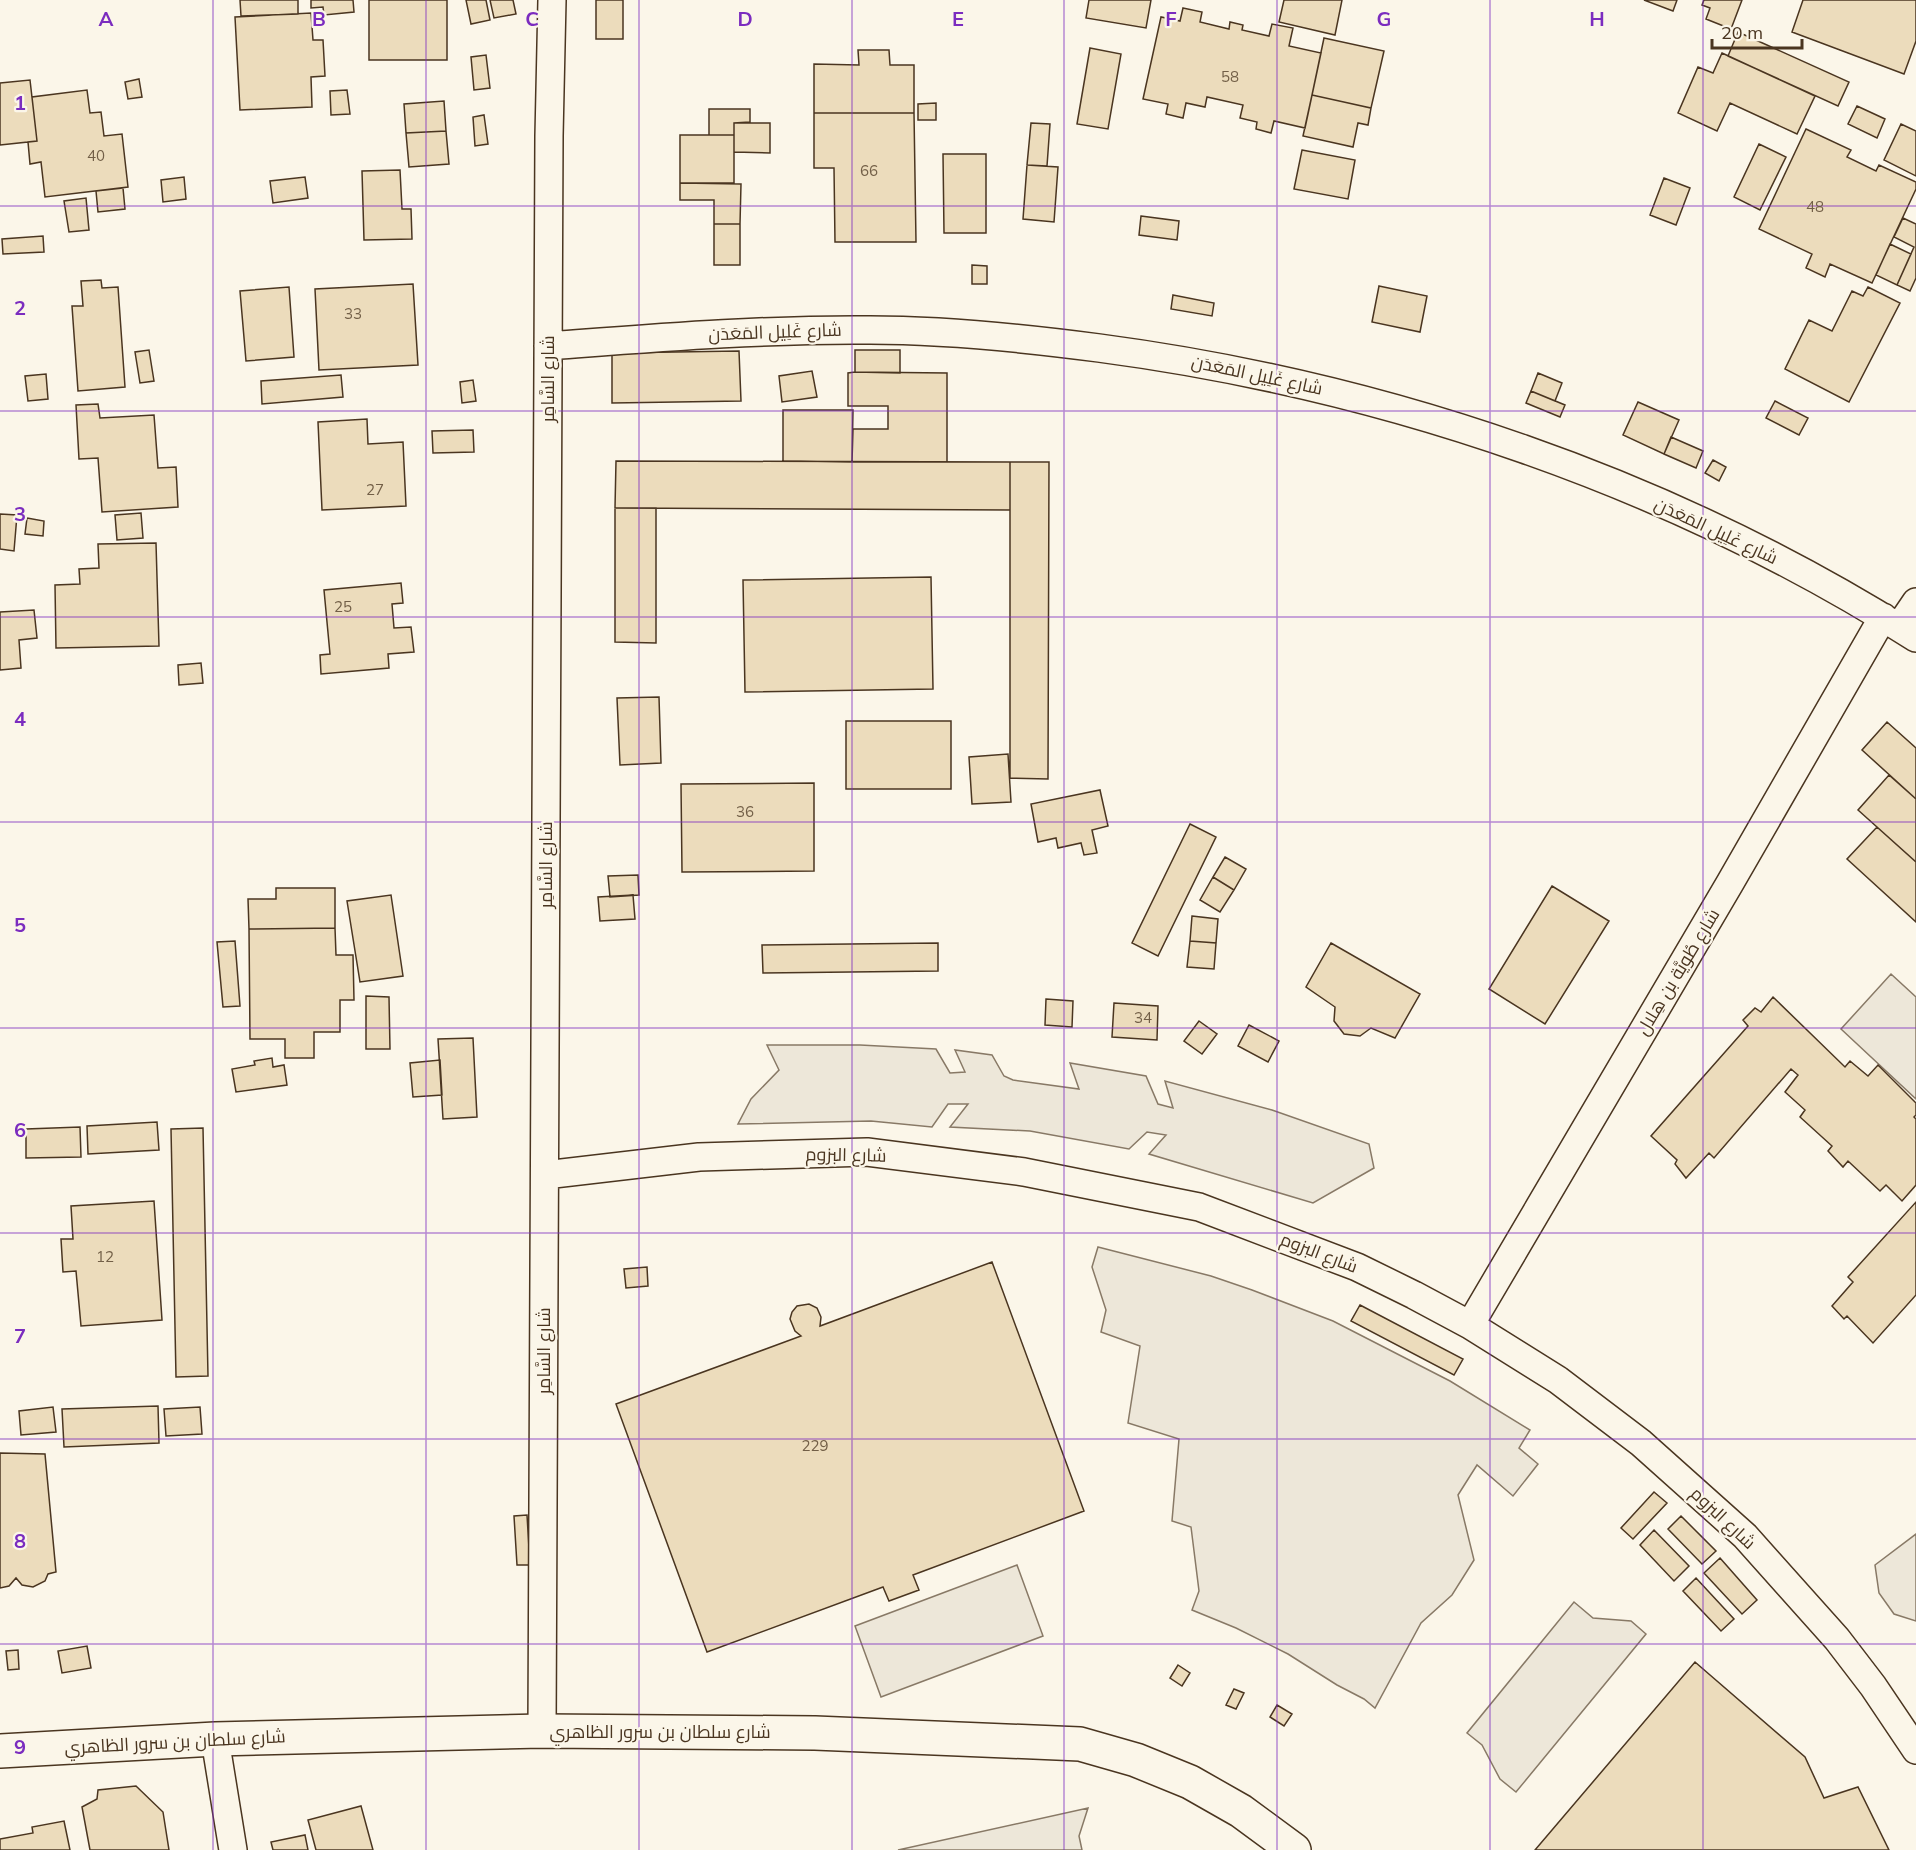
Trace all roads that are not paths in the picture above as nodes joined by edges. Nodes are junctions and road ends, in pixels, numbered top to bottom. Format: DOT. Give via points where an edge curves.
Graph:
graph roads {
  1 [pos="552,0"];
  2 [pos="548,346"];
  3 [pos="1916,602"];
  4 [pos="1899,627"];
  5 [pos="545,1175"];
  6 [pos="1470,1325"];
  7 [pos="542,1731"];
  8 [pos="1913,1736"];
  9 [pos="215,1739"];
  10 [pos="0,1751"];
  11 [pos="233,1850"];
  12 [pos="1294,1850"];
  1 -- 2 [label="street, شارع السَّامِر"];
  2 -- 4 [label="street, شارع غَلِيل المَعَدَن" via="722,333 873,330 1024,338 1174,358 1323,388 1469,430 1611,482 1749,545"];
  2 -- 5 [label="street, شارع السَّامِر"];
  3 -- 4 [label="street, شارع طُويَّة بن هِلال"];
  4 -- 6 [label="street, شارع طُويَّة بن هِلال" via="1730,883"];
  5 -- 6 [label="street, شارع البزوم" via="699,1157 867,1152 1024,1172 1199,1207 1357,1267"];
  5 -- 7 [label="street, شارع السَّامِر"];
  6 -- 8 [label="street, شارع البزوم" via="1558,1380 1641,1443 1745,1536 1837,1639"];
  7 -- 9 [label="street, شارع سلطان بن سرور الظاهري"];
  7 -- 12 [label="street, شارع سلطان بن سرور الظاهري" via="815,1733 1080,1744 1136,1760 1190,1782 1242,1811"];
  9 -- 10 [label="street, شارع سلطان بن سرور الظاهري"];
  9 -- 11 [label="street"];
}
